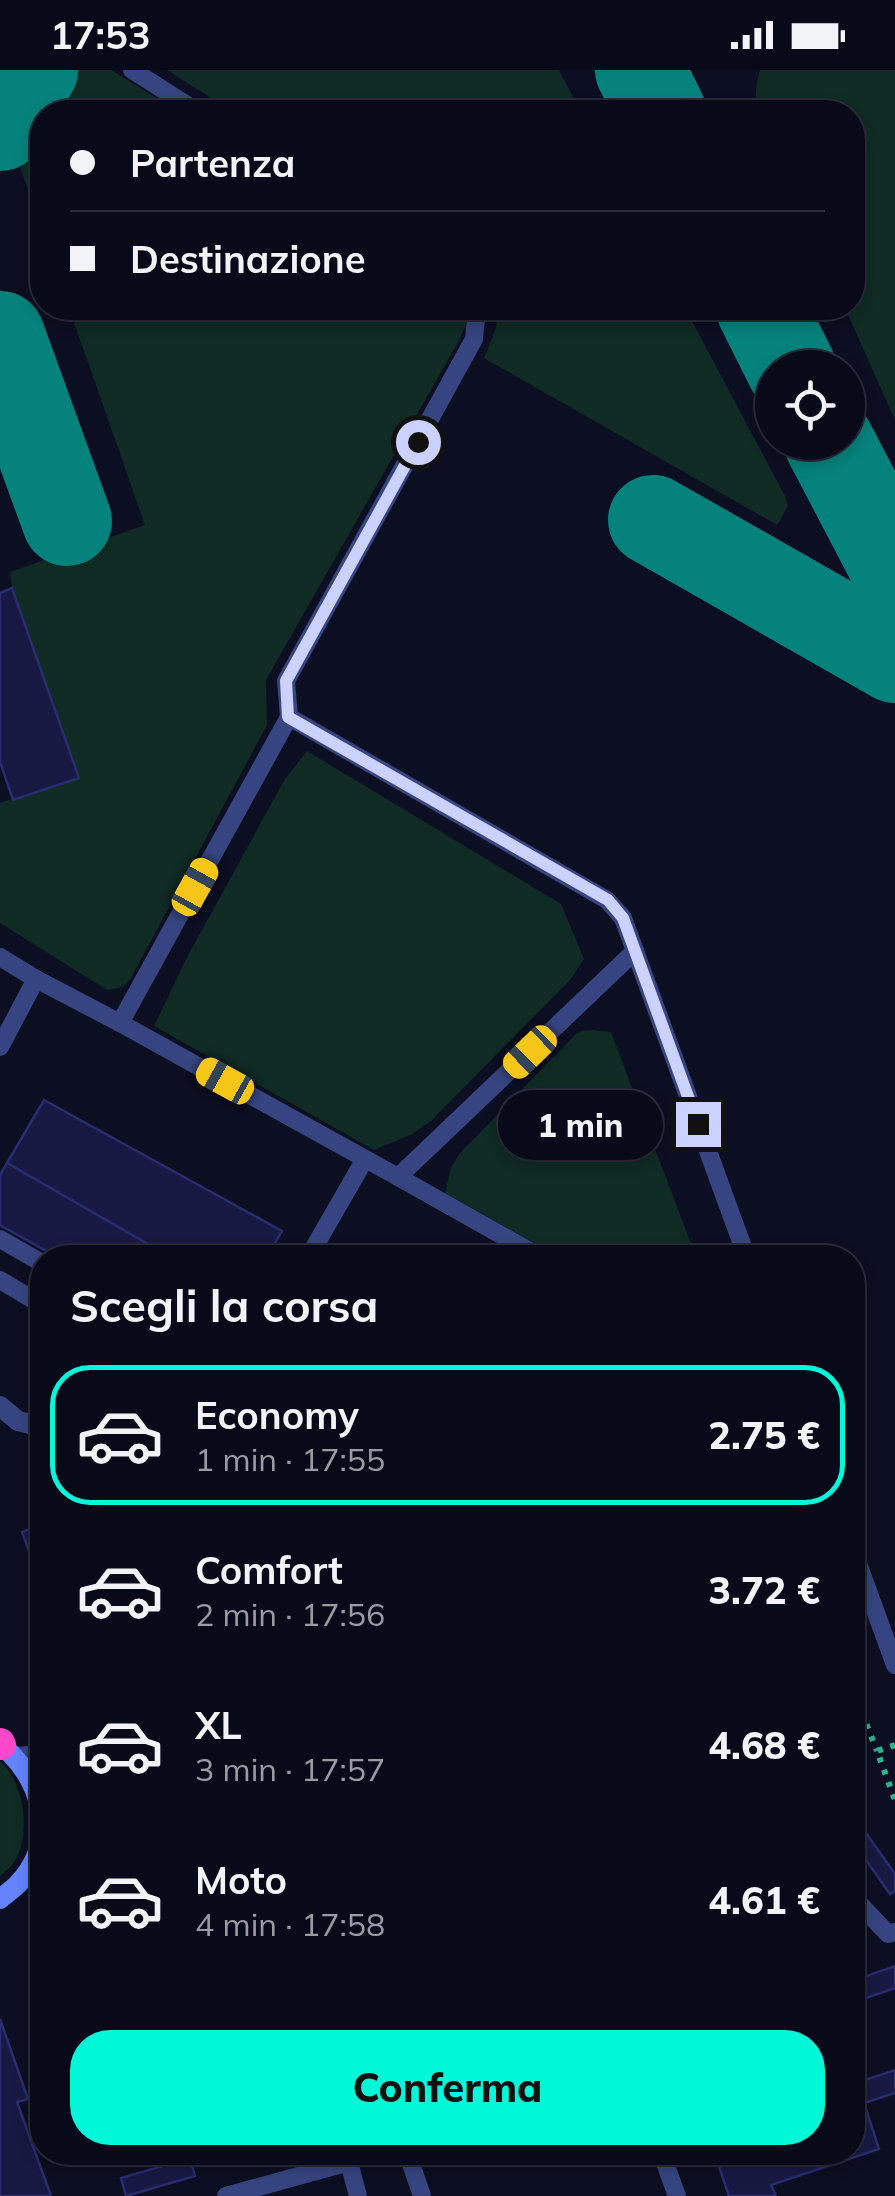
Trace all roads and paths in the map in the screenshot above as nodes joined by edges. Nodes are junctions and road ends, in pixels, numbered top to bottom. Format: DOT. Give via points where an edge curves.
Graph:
graph roads {
  1 [pos="132,70"];
  2 [pos="179,100"];
  3 [pos="476,320"];
  4 [pos="288,717"];
  5 [pos="635,952"];
  6 [pos="0,957"];
  7 [pos="36,980"];
  8 [pos="120,1023"];
  9 [pos="0,1047"];
  10 [pos="364,1159"];
  11 [pos="398,1178"];
  12 [pos="0,1239"];
  13 [pos="315,1245"];
  14 [pos="519,1245"];
  15 [pos="741,1245"];
  16 [pos="30,1256"];
  17 [pos="0,1280"];
  18 [pos="30,1298"];
  19 [pos="0,1406"];
  20 [pos="30,1424"];
  21 [pos="865,1583"];
  22 [pos="895,1665"];
  23 [pos="865,1723"];
  24 [pos="895,1745"];
  25 [pos="4,1748"];
  26 [pos="30,1752"];
  27 [pos="876,1752"];
  28 [pos="30,1778"];
  29 [pos="895,1800"];
  30 [pos="30,1865"];
  31 [pos="0,1899"];
  32 [pos="865,1910"];
  33 [pos="895,1932"];
  34 [pos="338,2165"];
  35 [pos="350,2165"];
  36 [pos="411,2165"];
  37 [pos="666,2165"];
  38 [pos="226,2196"];
  39 [pos="358,2196"];
  40 [pos="422,2196"];
  41 [pos="677,2196"];
  1 -- 2 [label="lane"];
  3 -- 4 [label="lane" via="474,340 286,681"];
  4 -- 5 [label="lane" via="608,900 623,918"];
  4 -- 8 [label="lane"];
  5 -- 11 [label="lane"];
  5 -- 15 [label="lane"];
  6 -- 7 [label="lane"];
  7 -- 8 [label="lane"];
  7 -- 9 [label="lane"];
  8 -- 10 [label="lane"];
  10 -- 11 [label="lane"];
  10 -- 13 [label="lane"];
  11 -- 14 [label="lane"];
  12 -- 16 [label="lane"];
  17 -- 18 [label="lane"];
  19 -- 20 [label="street"];
  21 -- 22 [label="lane"];
  23 -- 27 [label="path"];
  24 -- 27 [label="path"];
  25 -- 26 [label="street"];
  25 -- 28 [label="main road"];
  27 -- 29 [label="path"];
  30 -- 31 [label="main road"];
  32 -- 33 [label="lane" via="888,1934"];
  34 -- 38 [label="lane"];
  35 -- 39 [label="lane"];
  36 -- 40 [label="lane"];
  37 -- 41 [label="lane"];
}
